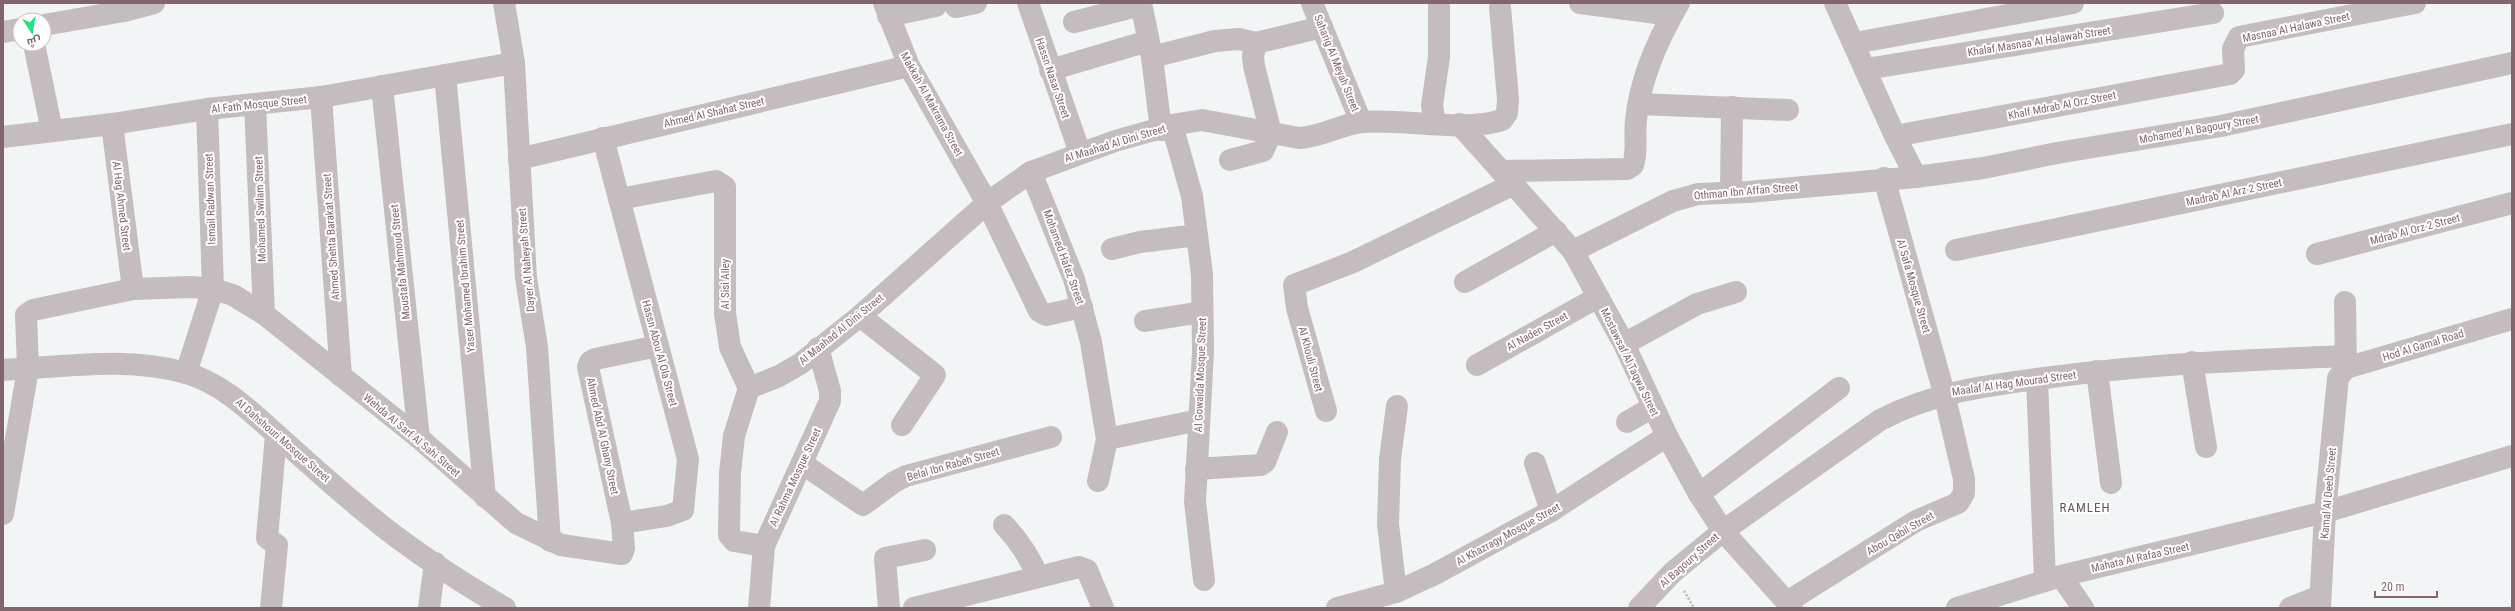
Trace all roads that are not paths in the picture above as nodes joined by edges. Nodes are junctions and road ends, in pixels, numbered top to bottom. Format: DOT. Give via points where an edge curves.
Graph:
graph roads {
  1 [pos="154,3"];
  2 [pos="504,3"];
  3 [pos="1028,3"];
  4 [pos="1312,3"];
  5 [pos="1439,3"];
  6 [pos="1580,3"];
  7 [pos="1835,3"];
  8 [pos="2073,3"];
  9 [pos="2415,3"];
  10 [pos="1141,4"];
  11 [pos="956,5"];
  12 [pos="1500,7"];
  13 [pos="1675,9"];
  14 [pos="886,10"];
  15 [pos="2213,13"];
  16 [pos="1074,22"];
  17 [pos="52,24"];
  18 [pos="1322,27"];
  19 [pos="1256,43"];
  20 [pos="1855,43"];
  21 [pos="1150,49"];
  22 [pos="36,52"];
  23 [pos="514,63"];
  24 [pos="2512,63"];
  25 [pos="909,66"];
  26 [pos="1866,69"];
  27 [pos="1050,70"];
  28 [pos="2230,74"];
  29 [pos="445,75"];
  30 [pos="382,86"];
  31 [pos="321,97"];
  32 [pos="255,104"];
  33 [pos="1639,104"];
  34 [pos="1732,108"];
  35 [pos="207,109"];
  36 [pos="1788,110"];
  37 [pos="1361,122"];
  38 [pos="112,124"];
  39 [pos="1435,124"];
  40 [pos="1459,124"];
  41 [pos="1166,128"];
  42 [pos="52,131"];
  43 [pos="1271,133"];
  44 [pos="2512,134"];
  45 [pos="1895,136"];
  46 [pos="3,137"];
  47 [pos="603,138"];
  48 [pos="1080,153"];
  49 [pos="519,159"];
  50 [pos="1230,160"];
  51 [pos="1032,172"];
  52 [pos="1916,177"];
  53 [pos="1507,178"];
  54 [pos="1884,178"];
  55 [pos="1730,192"];
  56 [pos="619,199"];
  57 [pos="987,203"];
  58 [pos="2512,203"];
  59 [pos="1556,232"];
  60 [pos="1197,235"];
  61 [pos="1112,249"];
  62 [pos="1956,250"];
  63 [pos="1573,251"];
  64 [pos="2317,254"];
  65 [pos="1464,282"];
  66 [pos="133,289"];
  67 [pos="213,289"];
  68 [pos="1736,292"];
  69 [pos="1598,297"];
  70 [pos="2345,302"];
  71 [pos="1082,307"];
  72 [pos="1202,312"];
  73 [pos="264,314"];
  74 [pos="860,316"];
  75 [pos="2512,319"];
  76 [pos="1145,321"];
  77 [pos="1624,344"];
  78 [pos="658,346"];
  79 [pos="818,348"];
  80 [pos="2192,362"];
  81 [pos="1477,364"];
  82 [pos="2343,367"];
  83 [pos="28,369"];
  84 [pos="3,370"];
  85 [pos="2097,371"];
  86 [pos="186,373"];
  87 [pos="341,376"];
  88 [pos="2037,379"];
  89 [pos="749,388"];
  90 [pos="1839,388"];
  91 [pos="1944,393"];
  92 [pos="1397,406"];
  93 [pos="1653,407"];
  94 [pos="1326,411"];
  95 [pos="1199,420"];
  96 [pos="1627,422"];
  97 [pos="902,425"];
  98 [pos="1277,432"];
  99 [pos="276,435"];
  100 [pos="1667,436"];
  101 [pos="1051,437"];
  102 [pos="419,438"];
  103 [pos="1107,439"];
  104 [pos="2206,447"];
  105 [pos="2512,456"];
  106 [pos="1535,463"];
  107 [pos="803,464"];
  108 [pos="1196,469"];
  109 [pos="1098,481"];
  110 [pos="2110,483"];
  111 [pos="1699,494"];
  112 [pos="485,497"];
  113 [pos="1550,512"];
  114 [pos="2325,512"];
  115 [pos="3,514"];
  116 [pos="622,523"];
  117 [pos="1004,525"];
  118 [pos="1722,531"];
  119 [pos="550,540"];
  120 [pos="764,546"];
  121 [pos="924,550"];
  122 [pos="622,554"];
  123 [pos="436,563"];
  124 [pos="1038,578"];
  125 [pos="2053,578"];
  126 [pos="1204,580"];
  127 [pos="1396,592"];
  128 [pos="971,601"];
  129 [pos="2320,602"];
  130 [pos="1789,605"];
  131 [pos="271,608"];
  132 [pos="430,608"];
  133 [pos="505,608"];
  134 [pos="759,608"];
  135 [pos="889,608"];
  136 [pos="914,608"];
  137 [pos="1103,608"];
  138 [pos="1337,608"];
  139 [pos="1639,608"];
  140 [pos="1957,608"];
  141 [pos="2083,608"];
  142 [pos="2290,608"];
  1 -- 17 [label="street"];
  2 -- 23 [label="street, Dayer Al Naheyah Street"];
  3 -- 27 [label="street, Hassn Nasar Street"];
  4 -- 18 [label="street, Saharig Al Meyah Street"];
  5 -- 39 [label="street" via="1439,57 1432,98"];
  6 -- 13 [label="street"];
  7 -- 20 [label="street"];
  8 -- 20 [label="street"];
  9 -- 28 [label="street, Masnaa Al Halawa Street" via="2239,37 2233,49 2234,70"];
  10 -- 16 [label="street"];
  10 -- 21 [label="street, Al Gowaida Mosque Street"];
  11 -- 14 [label="street"];
  12 -- 40 [label="street, Al Maahad Al Dini Street" via="1507,113 1502,120 1496,122"];
  13 -- 33 [label="street" via="1649,69"];
  14 -- 25 [label="street, Makkah Al Makrama Street"];
  15 -- 26 [label="street, Khalaf Masnaa Al Halawah Street"];
  18 -- 19 [label="street"];
  18 -- 37 [label="street, Saharig Al Meyah Street"];
  19 -- 21 [label="street" via="1239,40 1215,41"];
  19 -- 43 [label="street" via="1254,66"];
  20 -- 26 [label="street"];
  21 -- 27 [label="street"];
  21 -- 41 [label="street, Al Gowaida Mosque Street"];
  22 -- 42 [label="street"];
  23 -- 29 [label="street, Al Fath Mosque Street"];
  23 -- 49 [label="street, Dayer Al Naheyah Street"];
  24 -- 52 [label="street, Mohamed Al Bagoury Street" via="2221,126 1983,168"];
  25 -- 47 [label="street, Ahmed Al Shahat Street"];
  25 -- 57 [label="street, Makkah Al Makrama Street"];
  26 -- 45 [label="street"];
  27 -- 48 [label="street, Hassn Nasar Street"];
  28 -- 45 [label="street, Khalf Mdrab Al Orz Street"];
  29 -- 30 [label="street, Al Fath Mosque Street"];
  29 -- 112 [label="street, Yaser Mohamed Ibrahim Street"];
  30 -- 31 [label="street, Al Fath Mosque Street"];
  30 -- 102 [label="street, Moustafa Mahmoud Street"];
  31 -- 32 [label="street, Al Fath Mosque Street"];
  31 -- 87 [label="street, Ahmed Shehta Barakat Street"];
  32 -- 35 [label="street, Al Fath Mosque Street"];
  32 -- 73 [label="street, Mohamed Swilam Street"];
  33 -- 34 [label="street"];
  33 -- 53 [label="street" via="1633,165 1627,169"];
  34 -- 36 [label="street"];
  34 -- 55 [label="street"];
  35 -- 38 [label="street, Al Fath Mosque Street"];
  35 -- 67 [label="street, Ismail Radwan Street"];
  37 -- 39 [label="street, Al Maahad Al Dini Street"];
  37 -- 43 [label="street, Al Maahad Al Dini Street" via="1310,137"];
  38 -- 42 [label="street, Al Fath Mosque Street"];
  38 -- 66 [label="street, Al Hag Ahmed Street"];
  39 -- 40 [label="street, Al Maahad Al Dini Street"];
  40 -- 53 [label="street, Mostawsaf Al Taqwa Street"];
  41 -- 43 [label="street, Al Maahad Al Dini Street" via="1202,120"];
  41 -- 48 [label="street, Al Maahad Al Dini Street"];
  41 -- 60 [label="street, Al Gowaida Mosque Street" via="1192,196"];
  42 -- 46 [label="street, Al Fath Mosque Street"];
  43 -- 50 [label="street" via="1263,151"];
  44 -- 62 [label="street, Madrab Al Arz 2 Street"];
  45 -- 52 [label="street"];
  47 -- 49 [label="street, Ahmed Al Shahat Street"];
  47 -- 56 [label="street, Hassn Abou Al Ola Street"];
  48 -- 51 [label="street, Al Maahad Al Dini Street"];
  49 -- 119 [label="street, Dayer Al Naheyah Street" via="526,278 537,347"];
  51 -- 57 [label="street, Al Maahad Al Dini Street"];
  51 -- 71 [label="street, Mohamed Hafez Street" via="1074,279"];
  52 -- 54 [label="street, Mohamed Al Bagoury Street"];
  53 -- 59 [label="street, Mostawsaf Al Taqwa Street"];
  53 -- 94 [label="street, Al Khouli Street" via="1353,262 1296,284 1294,288 1297,308"];
  54 -- 55 [label="street, Othman Ibn Affan Street"];
  54 -- 91 [label="street, Al Safa Mosque Street"];
  55 -- 63 [label="street, Othman Ibn Affan Street" via="1698,194 1673,201"];
  56 -- 78 [label="street, Hassn Abou Al Ola Street"];
  56 -- 89 [label="street, Al Sisi Alley" via="716,180 725,187 724,313 730,347"];
  57 -- 71 [label="street, Makkah Al Makrama Street" via="1039,311 1046,315"];
  57 -- 74 [label="street, Al Maahad Al Dini Street"];
  58 -- 64 [label="street, Mdrab Al Orz 2 Street"];
  59 -- 63 [label="street, Mostawsaf Al Taqwa Street"];
  59 -- 65 [label="street"];
  60 -- 61 [label="street" via="1147,241"];
  60 -- 72 [label="street, Al Gowaida Mosque Street" via="1202,274"];
  63 -- 69 [label="street, Mostawsaf Al Taqwa Street"];
  66 -- 67 [label="street, Wehda Al Sarf Al Sahi Street"];
  66 -- 83 [label="street, Wehda Al Sarf Al Sahi Street" via="29,312 25,323"];
  67 -- 73 [label="street, Wehda Al Sarf Al Sahi Street" via="233,295"];
  67 -- 86 [label="street, Ismail Radwan Street"];
  68 -- 77 [label="street" via="1697,304"];
  69 -- 77 [label="street, Mostawsaf Al Taqwa Street"];
  69 -- 81 [label="street, Al Naden Street"];
  70 -- 82 [label="street, Kamal Al Deeb Street"];
  71 -- 103 [label="street, Mohamed Hafez Street" via="1091,342"];
  72 -- 76 [label="street"];
  72 -- 95 [label="street, Al Gowaida Mosque Street" via="1203,352"];
  73 -- 87 [label="street, Wehda Al Sarf Al Sahi Street"];
  74 -- 79 [label="street, Al Maahad Al Dini Street"];
  74 -- 97 [label="street" via="935,375"];
  75 -- 82 [label="street, Hod Al Gamal Road"];
  77 -- 93 [label="street, Mostawsaf Al Taqwa Street"];
  78 -- 116 [label="street, Hassn Abou Al Ola Street" via="688,459 684,506 680,512 667,516"];
  78 -- 116 [label="street, Ahmed Abd Al Ghany Street" via="595,359 588,367"];
  79 -- 89 [label="street, Al Maahad Al Dini Street" via="800,364"];
  79 -- 107 [label="street, Al Rahma Mosque Street" via="831,396"];
  80 -- 82 [label="street, Maalaf Al Hag Mourad Street"];
  80 -- 85 [label="street, Maalaf Al Hag Mourad Street"];
  80 -- 104 [label="street"];
  82 -- 114 [label="street, Kamal Al Deeb Street"];
  83 -- 84 [label="street, Al Dahshouri Mosque Street"];
  83 -- 86 [label="street, Al Dahshouri Mosque Street" via="105,364 145,365"];
  83 -- 115 [label="street"];
  85 -- 88 [label="street, Maalaf Al Hag Mourad Street"];
  85 -- 110 [label="street"];
  86 -- 99 [label="street, Al Dahshouri Mosque Street" via="221,388 248,408"];
  87 -- 102 [label="street, Wehda Al Sarf Al Sahi Street"];
  88 -- 91 [label="street, Maalaf Al Hag Mourad Street"];
  88 -- 125 [label="street"];
  89 -- 120 [label="street" via="734,436 730,473 729,535 734,541"];
  90 -- 111 [label="street"];
  91 -- 118 [label="street, Maalaf Al Hag Mourad Street" via="1908,405 1880,420"];
  91 -- 130 [label="street, Abou Qabil Street" via="1964,479 1962,498 1958,503 1916,521"];
  92 -- 127 [label="street" via="1390,459 1388,524"];
  93 -- 96 [label="street"];
  93 -- 100 [label="street, Mostawsaf Al Taqwa Street"];
  95 -- 103 [label="street"];
  95 -- 108 [label="street, Al Gowaida Mosque Street"];
  98 -- 108 [label="street" via="1265,462 1261,465"];
  99 -- 123 [label="street, Al Dahshouri Mosque Street" via="371,517"];
  99 -- 131 [label="street" via="267,538 277,545"];
  100 -- 111 [label="street, Mostawsaf Al Taqwa Street"];
  100 -- 113 [label="street, Al Khazragy Mosque Street"];
  101 -- 107 [label="street, Belal Ibn Rabeh Street" via="906,476 863,505"];
  102 -- 112 [label="street, Wehda Al Sarf Al Sahi Street"];
  103 -- 109 [label="street, Mohamed Hafez Street"];
  105 -- 114 [label="street, Mahata Al Rafaa Street"];
  106 -- 113 [label="street"];
  107 -- 120 [label="street, Al Rahma Mosque Street"];
  108 -- 126 [label="street, Al Gowaida Mosque Street" via="1195,502"];
  111 -- 118 [label="street, Mostawsaf Al Taqwa Street"];
  112 -- 119 [label="street, Wehda Al Sarf Al Sahi Street" via="516,523"];
  113 -- 127 [label="street, Al Khazragy Mosque Street" via="1435,574"];
  114 -- 125 [label="street, Mahata Al Rafaa Street"];
  114 -- 129 [label="street, Kamal Al Deeb Street"];
  116 -- 122 [label="street, Ahmed Abd Al Ghany Street"];
  117 -- 124 [label="street" via="1019,540 1031,558"];
  118 -- 130 [label="street, Mostawsaf Al Taqwa Street"];
  118 -- 139 [label="street, Al Bagoury Street" via="1673,572"];
  119 -- 122 [label="street, Wehda Al Sarf Al Sahi Street" via="561,545"];
  120 -- 134 [label="street, Al Rahma Mosque Street"];
  121 -- 135 [label="street" via="885,558"];
  123 -- 132 [label="street"];
  123 -- 133 [label="street, Al Dahshouri Mosque Street"];
  124 -- 128 [label="street"];
  124 -- 137 [label="street" via="1084,568"];
  125 -- 140 [label="street, Mahata Al Rafaa Street"];
  125 -- 141 [label="street"];
  127 -- 138 [label="street, Al Khazragy Mosque Street"];
  128 -- 136 [label="street"];
  129 -- 142 [label="street"];
}
